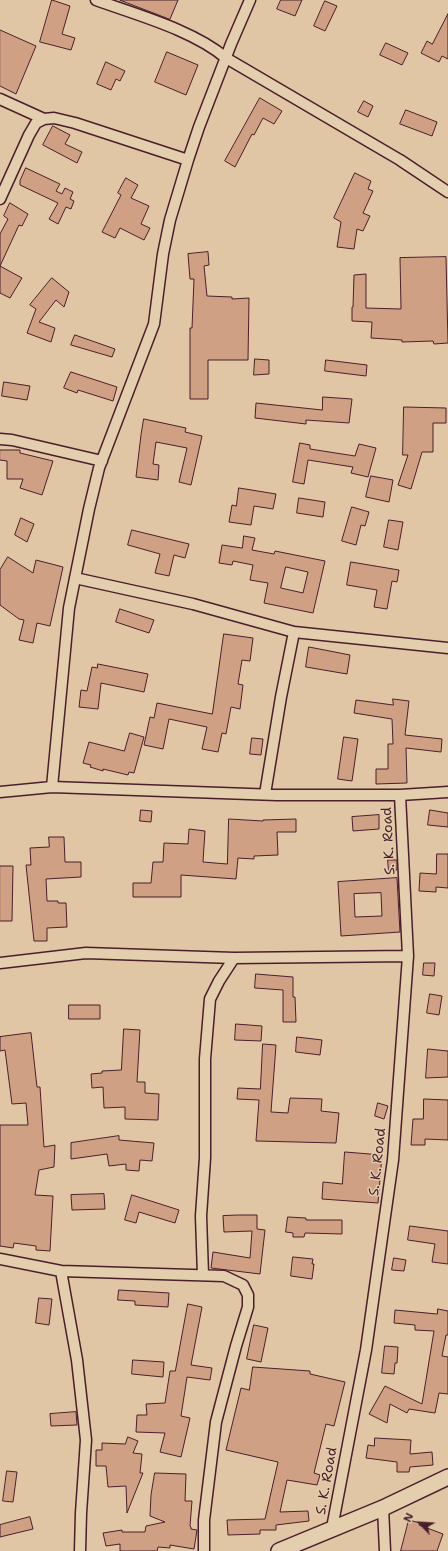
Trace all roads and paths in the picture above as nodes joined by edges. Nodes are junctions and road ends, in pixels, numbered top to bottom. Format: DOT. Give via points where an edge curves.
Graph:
graph roads {
  1 [pos="96,0"];
  2 [pos="250,0"];
  3 [pos="226,58"];
  4 [pos="0,99"];
  5 [pos="44,118"];
  6 [pos="188,160"];
  7 [pos="448,192"];
  8 [pos="0,199"];
  9 [pos="0,439"];
  10 [pos="102,461"];
  11 [pos="75,578"];
  12 [pos="294,632"];
  13 [pos="448,648"];
  14 [pos="52,787"];
  15 [pos="0,792"];
  16 [pos="448,792"];
  17 [pos="265,794"];
  18 [pos="400,795"];
  19 [pos="408,956"];
  20 [pos="234,958"];
  21 [pos="0,963"];
  22 [pos="0,1259"];
  23 [pos="61,1271"];
  24 [pos="203,1276"];
  25 [pos="448,1477"];
  26 [pos="383,1508"];
  27 [pos="332,1528"];
  28 [pos="80,1551"];
  29 [pos="204,1551"];
  30 [pos="279,1551"];
  31 [pos="385,1551"];
  1 -- 3 [label="street" via="189,35 216,49"];
  2 -- 3 [label="street"];
  3 -- 6 [label="street"];
  3 -- 7 [label="street" via="400,160"];
  4 -- 5 [label="street"];
  5 -- 6 [label="street" via="76,123"];
  5 -- 8 [label="street" via="36,123 28,135"];
  6 -- 10 [label="street" via="170,220 154,324"];
  9 -- 10 [label="street"];
  10 -- 11 [label="street"];
  11 -- 12 [label="street" via="193,604"];
  11 -- 14 [label="street" via="69,608"];
  12 -- 13 [label="street"];
  12 -- 17 [label="street"];
  14 -- 15 [label="street"];
  14 -- 17 [label="street"];
  16 -- 18 [label="street"];
  17 -- 18 [label="street"];
  18 -- 19 [label="street, S. K. Road"];
  19 -- 20 [label="street"];
  19 -- 27 [label="street, S. K. Road" via="393,1160 366,1350"];
  20 -- 21 [label="street" via="86,953"];
  20 -- 24 [label="street" via="210,999 205,1059 205,1151 201,1216"];
  22 -- 23 [label="street"];
  23 -- 24 [label="street"];
  23 -- 28 [label="street" via="77,1360 86,1440"];
  24 -- 29 [label="street" via="224,1276 242,1285 248,1295 248,1306 216,1422 204,1520"];
  25 -- 26 [label="street"];
  26 -- 27 [label="street"];
  26 -- 31 [label="street"];
  27 -- 30 [label="street"];
}
